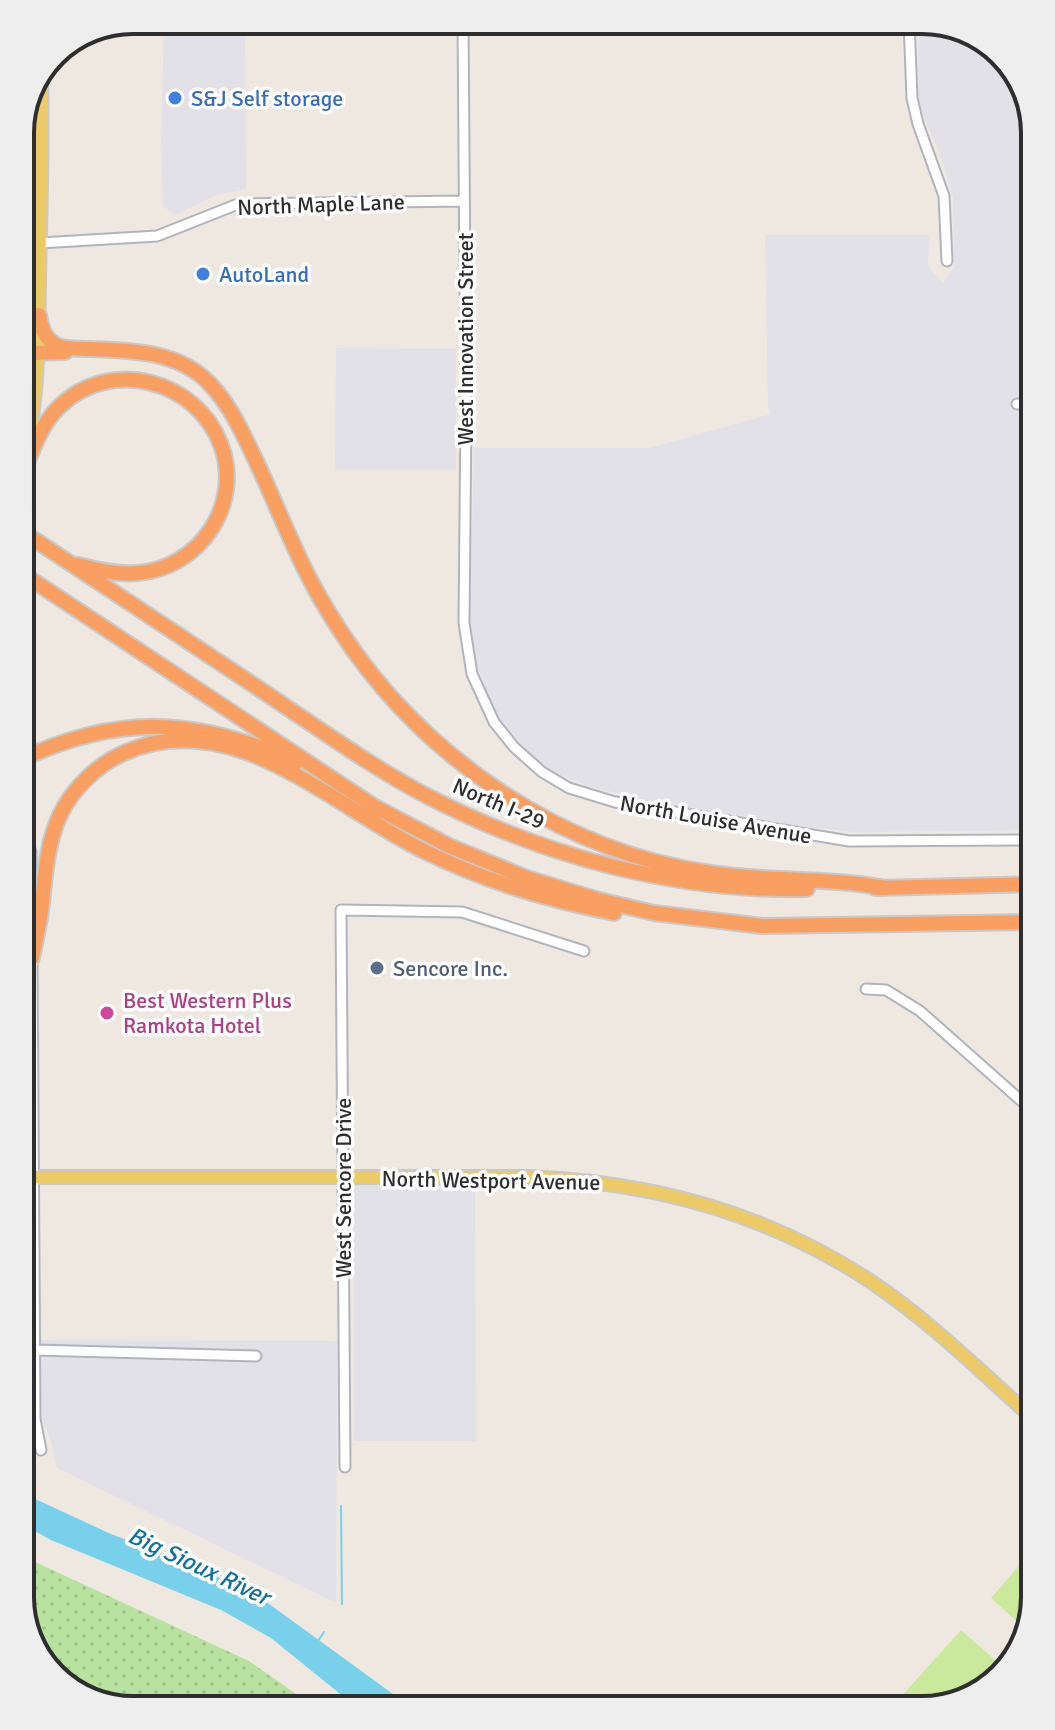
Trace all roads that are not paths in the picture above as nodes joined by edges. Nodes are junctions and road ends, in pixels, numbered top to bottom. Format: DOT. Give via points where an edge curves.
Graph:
graph roads {
  1 [pos="463,34"];
  2 [pos="910,34"];
  3 [pos="41,97"];
  4 [pos="464,201"];
  5 [pos="40,243"];
  6 [pos="947,261"];
  7 [pos="39,315"];
  8 [pos="38,352"];
  9 [pos="130,352"];
  10 [pos="34,354"];
  11 [pos="1017,404"];
  12 [pos="1021,404"];
  13 [pos="34,406"];
  14 [pos="34,446"];
  15 [pos="34,539"];
  16 [pos="70,563"];
  17 [pos="34,581"];
  18 [pos="468,658"];
  19 [pos="34,754"];
  20 [pos="354,795"];
  21 [pos="1021,840"];
  22 [pos="1021,884"];
  23 [pos="885,888"];
  24 [pos="674,917"];
  25 [pos="1021,922"];
  26 [pos="34,932"];
  27 [pos="584,951"];
  28 [pos="866,989"];
  29 [pos="1021,1101"];
  30 [pos="34,1177"];
  31 [pos="343,1177"];
  32 [pos="34,1350"];
  33 [pos="256,1356"];
  34 [pos="1021,1408"];
  35 [pos="41,1450"];
  36 [pos="345,1467"];
  1 -- 4 [label="street, West Innovation Street"];
  2 -- 6 [label="street" via="912,98 944,196"];
  3 -- 5 [label="main road"];
  4 -- 5 [label="street, North Maple Lane" via="238,204 157,236"];
  4 -- 18 [label="street, West Innovation Street"];
  5 -- 7 [label="main road"];
  7 -- 8 [label="main road"];
  7 -- 9 [label="highway" via="44,332 58,346"];
  8 -- 9 [label="highway"];
  8 -- 10 [label="highway"];
  8 -- 13 [label="main road"];
  9 -- 23 [label="highway" via="179,362 222,397 341,633 397,704 484,781 582,835 667,864 722,875 848,881"];
  11 -- 12 [label="street"];
  14 -- 16 [label="highway" via="50,417 68,399 102,382 128,379 167,388 190,402 215,432 227,470 218,517 195,550 138,573"];
  15 -- 16 [label="highway, North I-29"];
  16 -- 23 [label="highway, North I-29" via="375,765 515,836 599,863 700,883 783,890"];
  17 -- 20 [label="highway"];
  18 -- 21 [label="street, North Louise Avenue" via="485,707 514,747 548,777 583,793 849,841"];
  19 -- 20 [label="highway" via="102,731 190,729 261,746"];
  20 -- 24 [label="highway" via="504,870"];
  22 -- 23 [label="highway, North I-29"];
  24 -- 25 [label="highway" via="794,927"];
  24 -- 26 [label="highway" via="624,915 508,888 421,850 267,760 223,745 184,740 129,751 102,765 78,788 54,831"];
  27 -- 31 [label="street, West Sencore Drive" via="462,912 341,910"];
  28 -- 29 [label="street" via="886,990 920,1011"];
  30 -- 31 [label="main road, North Westport Avenue"];
  31 -- 34 [label="main road, North Westport Avenue" via="572,1179 646,1189 720,1208 796,1239 873,1283"];
  31 -- 36 [label="street, West Sencore Drive"];
  32 -- 33 [label="street"];
  32 -- 35 [label="street"];
}
